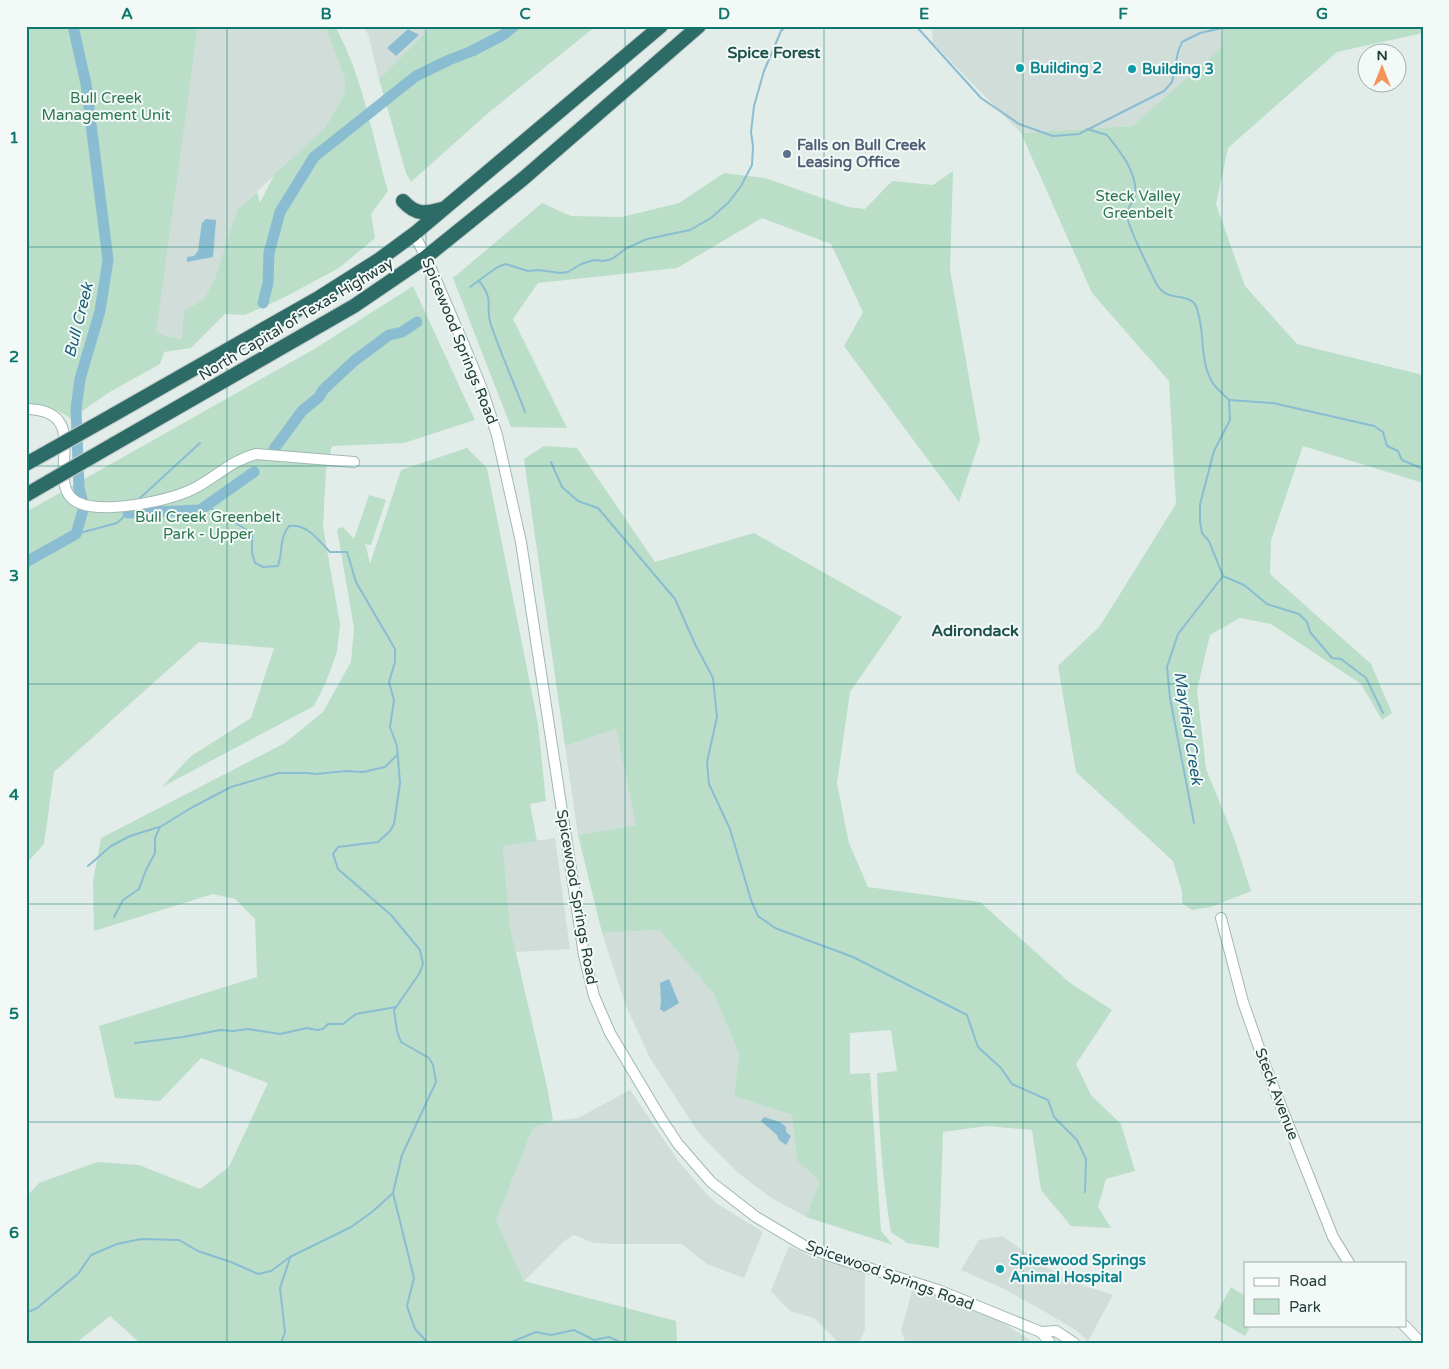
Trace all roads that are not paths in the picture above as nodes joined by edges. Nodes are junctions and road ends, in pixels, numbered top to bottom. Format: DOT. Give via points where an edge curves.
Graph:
graph roads {
  1 [pos="661,26"];
  2 [pos="699,26"];
  3 [pos="403,201"];
  4 [pos="445,208"];
  5 [pos="414,234"];
  6 [pos="426,257"];
  7 [pos="26,409"];
  8 [pos="354,462"];
  9 [pos="26,464"];
  10 [pos="26,494"];
  11 [pos="1222,918"];
  12 [pos="1348,1262"];
  13 [pos="1405,1326"];
  14 [pos="1041,1332"];
  15 [pos="1050,1343"];
  16 [pos="1074,1343"];
  17 [pos="1421,1343"];
  1 -- 4 [label="highway, North Capital of Texas Highway"];
  2 -- 6 [label="highway, North Capital of Texas Highway" via="524,178"];
  3 -- 4 [label="highway" via="410,209 423,213"];
  4 -- 5 [label="highway, North Capital of Texas Highway"];
  5 -- 6 [label="main road, Spicewood Springs Road"];
  5 -- 9 [label="highway, North Capital of Texas Highway, bridge" via="320,297"];
  6 -- 10 [label="highway, North Capital of Texas Highway, bridge" via="354,306"];
  6 -- 14 [label="main road, Spicewood Springs Road" via="482,390 497,435 521,542 587,968 594,996 623,1056 678,1144 711,1182 756,1217 803,1245 827,1255 938,1290"];
  7 -- 8 [label="main road" via="49,413 62,426 64,482 70,496 95,507 175,496 256,454"];
  11 -- 12 [label="main road, Steck Avenue" via="1243,1002 1269,1076 1333,1237"];
  13 -- 17 [label="main road"];
  14 -- 15 [label="main road, Spicewood Springs Road"];
  14 -- 16 [label="main road, Spicewood Springs Road" via="1056,1331"];
}
